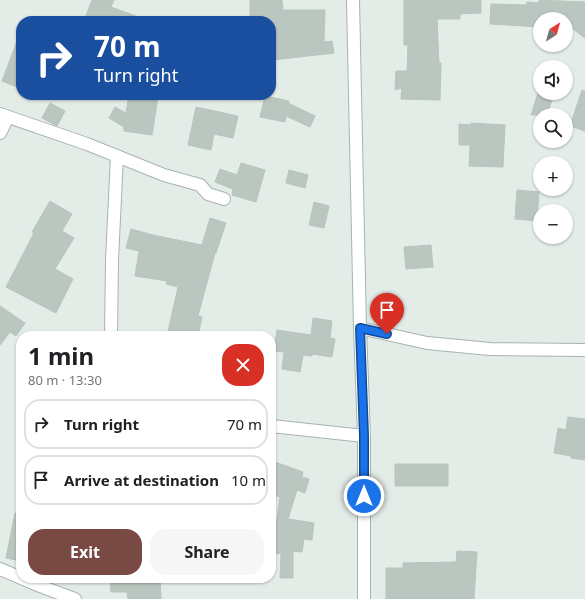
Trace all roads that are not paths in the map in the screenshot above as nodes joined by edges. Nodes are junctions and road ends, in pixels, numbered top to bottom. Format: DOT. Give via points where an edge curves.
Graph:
graph roads {
  1 [pos="353,0"];
  2 [pos="4,115"];
  3 [pos="0,133"];
  4 [pos="117,156"];
  5 [pos="224,199"];
  6 [pos="360,328"];
  7 [pos="111,331"];
  8 [pos="585,350"];
  9 [pos="276,427"];
  10 [pos="364,436"];
  11 [pos="0,569"];
  12 [pos="16,576"];
  13 [pos="33,583"];
  14 [pos="75,599"];
  15 [pos="364,599"];
  1 -- 6 [label="street"];
  2 -- 3 [label="street"];
  2 -- 4 [label="street"];
  4 -- 5 [label="street" via="164,175 200,185 208,194"];
  4 -- 7 [label="street"];
  6 -- 8 [label="street" via="427,343 490,349"];
  6 -- 10 [label="street"];
  9 -- 10 [label="street"];
  10 -- 15 [label="street"];
  11 -- 12 [label="street"];
  13 -- 14 [label="street"];
}
